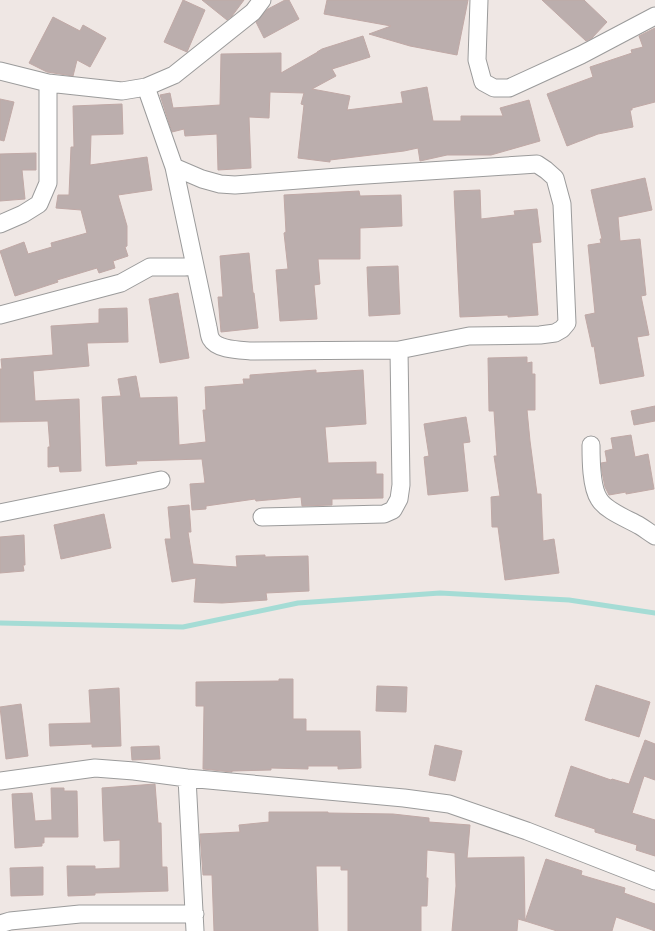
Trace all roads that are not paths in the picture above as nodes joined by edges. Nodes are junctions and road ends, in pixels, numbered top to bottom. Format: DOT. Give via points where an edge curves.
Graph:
graph roads {
  1 [pos="262,0"];
  2 [pos="479,0"];
  3 [pos="655,16"];
  4 [pos="0,71"];
  5 [pos="48,83"];
  6 [pos="146,87"];
  7 [pos="174,167"];
  8 [pos="0,224"];
  9 [pos="195,266"];
  10 [pos="0,315"];
  11 [pos="399,350"];
  12 [pos="591,445"];
  13 [pos="161,480"];
  14 [pos="0,513"];
  15 [pos="262,517"];
  16 [pos="655,536"];
  17 [pos="187,778"];
  18 [pos="0,781"];
  19 [pos="655,880"];
  20 [pos="195,914"];
  21 [pos="0,924"];
  22 [pos="196,931"];
  1 -- 6 [label="street" via="253,12 174,75"];
  2 -- 3 [label="street" via="477,60 483,82 494,88 509,88 581,55"];
  4 -- 5 [label="street"];
  5 -- 6 [label="street" via="122,91"];
  5 -- 8 [label="street" via="48,183 39,204"];
  6 -- 7 [label="street"];
  7 -- 9 [label="street"];
  7 -- 11 [label="street" via="220,184 532,164 546,170 555,178 562,204 567,323 555,333 469,336"];
  9 -- 10 [label="street" via="150,267 121,283"];
  9 -- 11 [label="street" via="211,339 228,349"];
  11 -- 15 [label="street" via="401,485 399,499 393,510 384,514"];
  12 -- 16 [label="street" via="591,468 599,499 613,512"];
  13 -- 14 [label="street"];
  17 -- 18 [label="street" via="95,768"];
  17 -- 19 [label="street" via="449,804"];
  17 -- 20 [label="street"];
  20 -- 21 [label="street" via="80,914"];
  20 -- 22 [label="street"];
}
